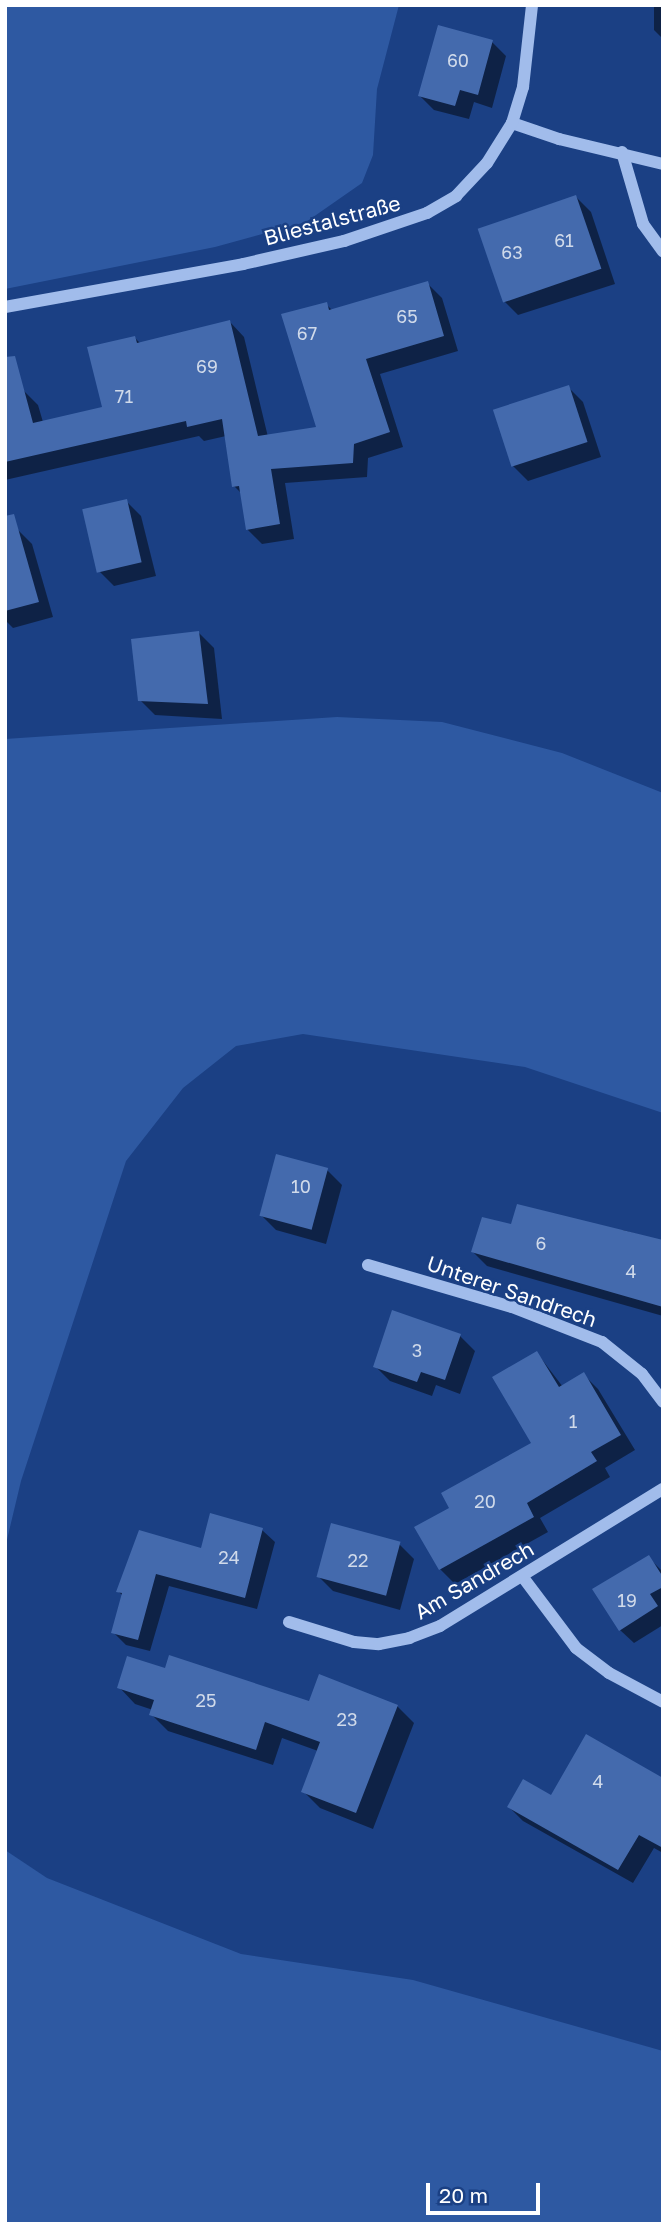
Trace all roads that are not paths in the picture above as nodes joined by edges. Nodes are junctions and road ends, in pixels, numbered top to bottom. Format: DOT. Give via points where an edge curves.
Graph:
graph roads {
  1 [pos="532,5"];
  2 [pos="512,122"];
  3 [pos="622,152"];
  4 [pos="663,164"];
  5 [pos="663,252"];
  6 [pos="5,307"];
  7 [pos="368,1265"];
  8 [pos="663,1402"];
  9 [pos="663,1489"];
  10 [pos="522,1576"];
  11 [pos="289,1622"];
  12 [pos="663,1702"];
  1 -- 2 [label="street, Bliestalstraße" via="523,87"];
  2 -- 3 [label="street" via="559,139"];
  2 -- 6 [label="street, Bliestalstraße" via="487,163 464,188 427,213 344,241 243,264"];
  3 -- 4 [label="street"];
  3 -- 5 [label="street" via="643,224"];
  7 -- 8 [label="street, Unterer Sandrech" via="513,1307 602,1342 642,1374"];
  9 -- 10 [label="street, Am Sandrech"];
  10 -- 11 [label="street, Am Sandrech" via="440,1626 379,1644 354,1642"];
  10 -- 12 [label="street" via="576,1648 609,1673"];
}
